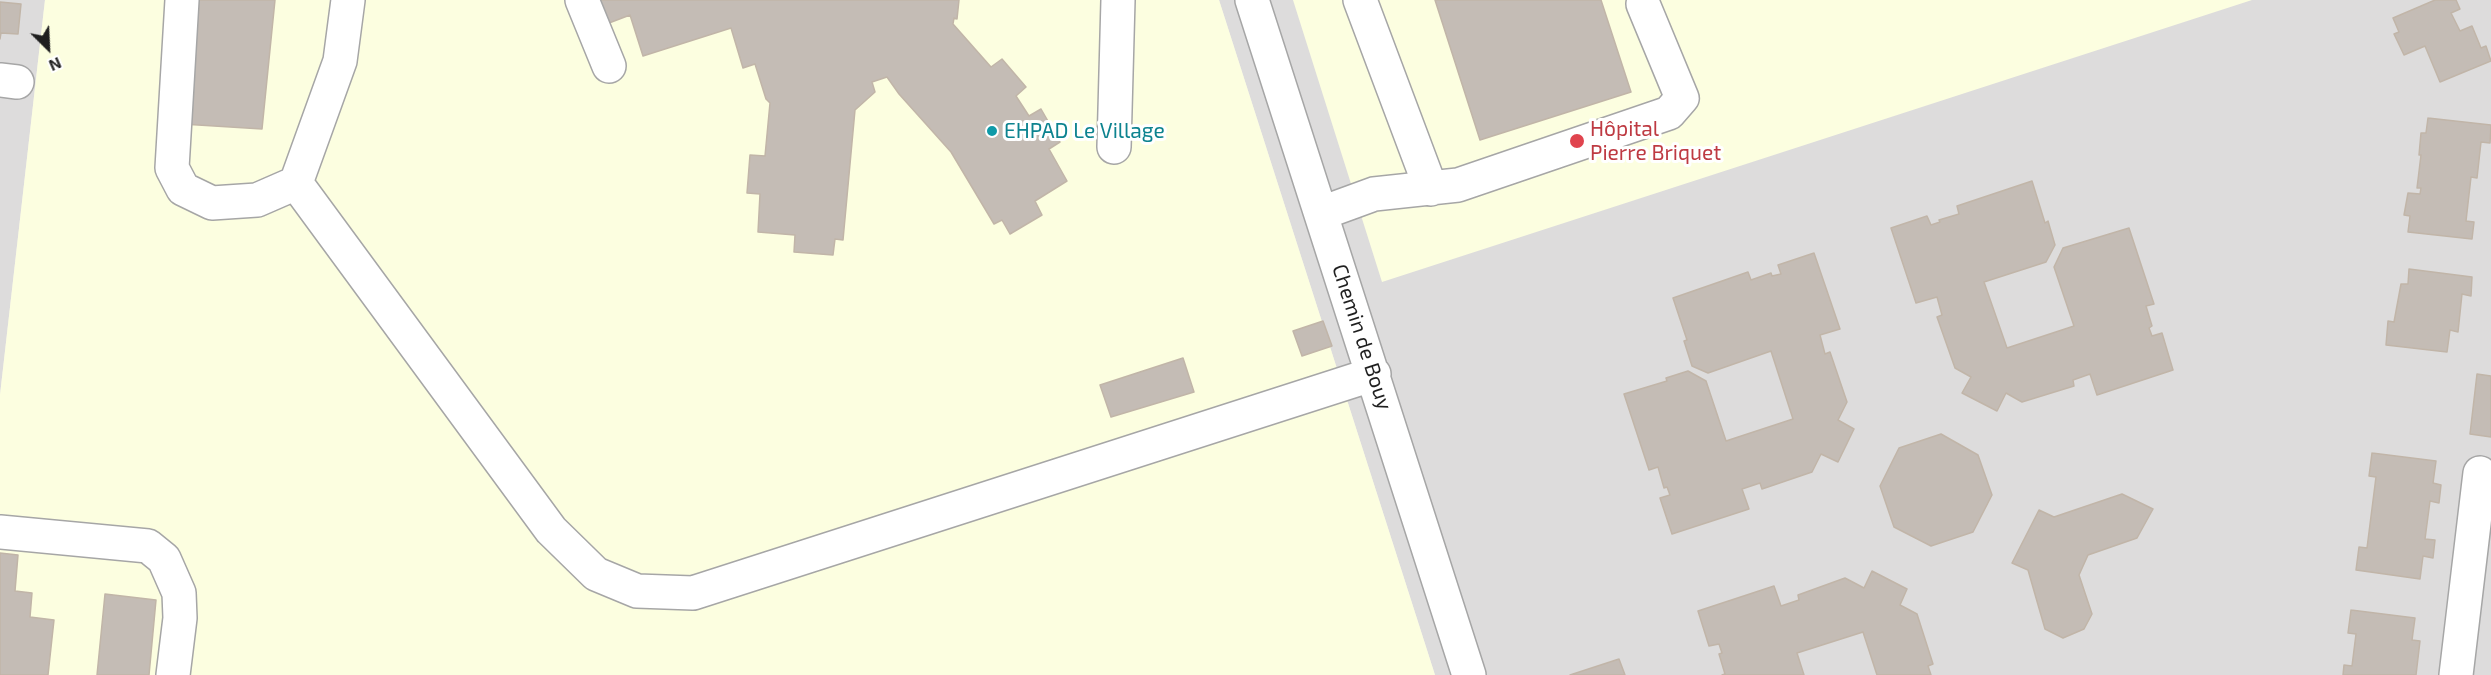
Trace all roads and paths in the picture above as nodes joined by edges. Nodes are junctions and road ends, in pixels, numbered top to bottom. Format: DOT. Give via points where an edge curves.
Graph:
graph roads {
  1 [pos="183,0"];
  2 [pos="348,0"];
  3 [pos="582,0"];
  4 [pos="1118,0"];
  5 [pos="1252,0"];
  6 [pos="1360,0"];
  7 [pos="1642,4"];
  8 [pos="609,66"];
  9 [pos="1114,147"];
  10 [pos="296,183"];
  11 [pos="1431,189"];
  12 [pos="1322,213"];
  13 [pos="1374,374"];
  14 [pos="2480,473"];
  15 [pos="0,532"];
  16 [pos="2480,562"];
  17 [pos="173,675"];
  18 [pos="1469,675"];
  19 [pos="2456,675"];
  1 -- 10 [label="street" via="172,168 183,189 212,203 257,200"];
  2 -- 10 [label="street" via="340,61"];
  3 -- 8 [label="street"];
  4 -- 9 [label="street"];
  5 -- 12 [label="street, Chemin de Bouy"];
  6 -- 11 [label="street"];
  7 -- 11 [label="street" via="1682,98 1669,113 1458,185"];
  10 -- 13 [label="street" via="551,530 596,574 638,591 693,593"];
  11 -- 12 [label="street" via="1374,194"];
  12 -- 13 [label="street, Chemin de Bouy"];
  13 -- 18 [label="street, Chemin de Bouy"];
  14 -- 16 [label="street"];
  15 -- 17 [label="street" via="148,546 164,559 179,593"];
  16 -- 19 [label="street"];
}
